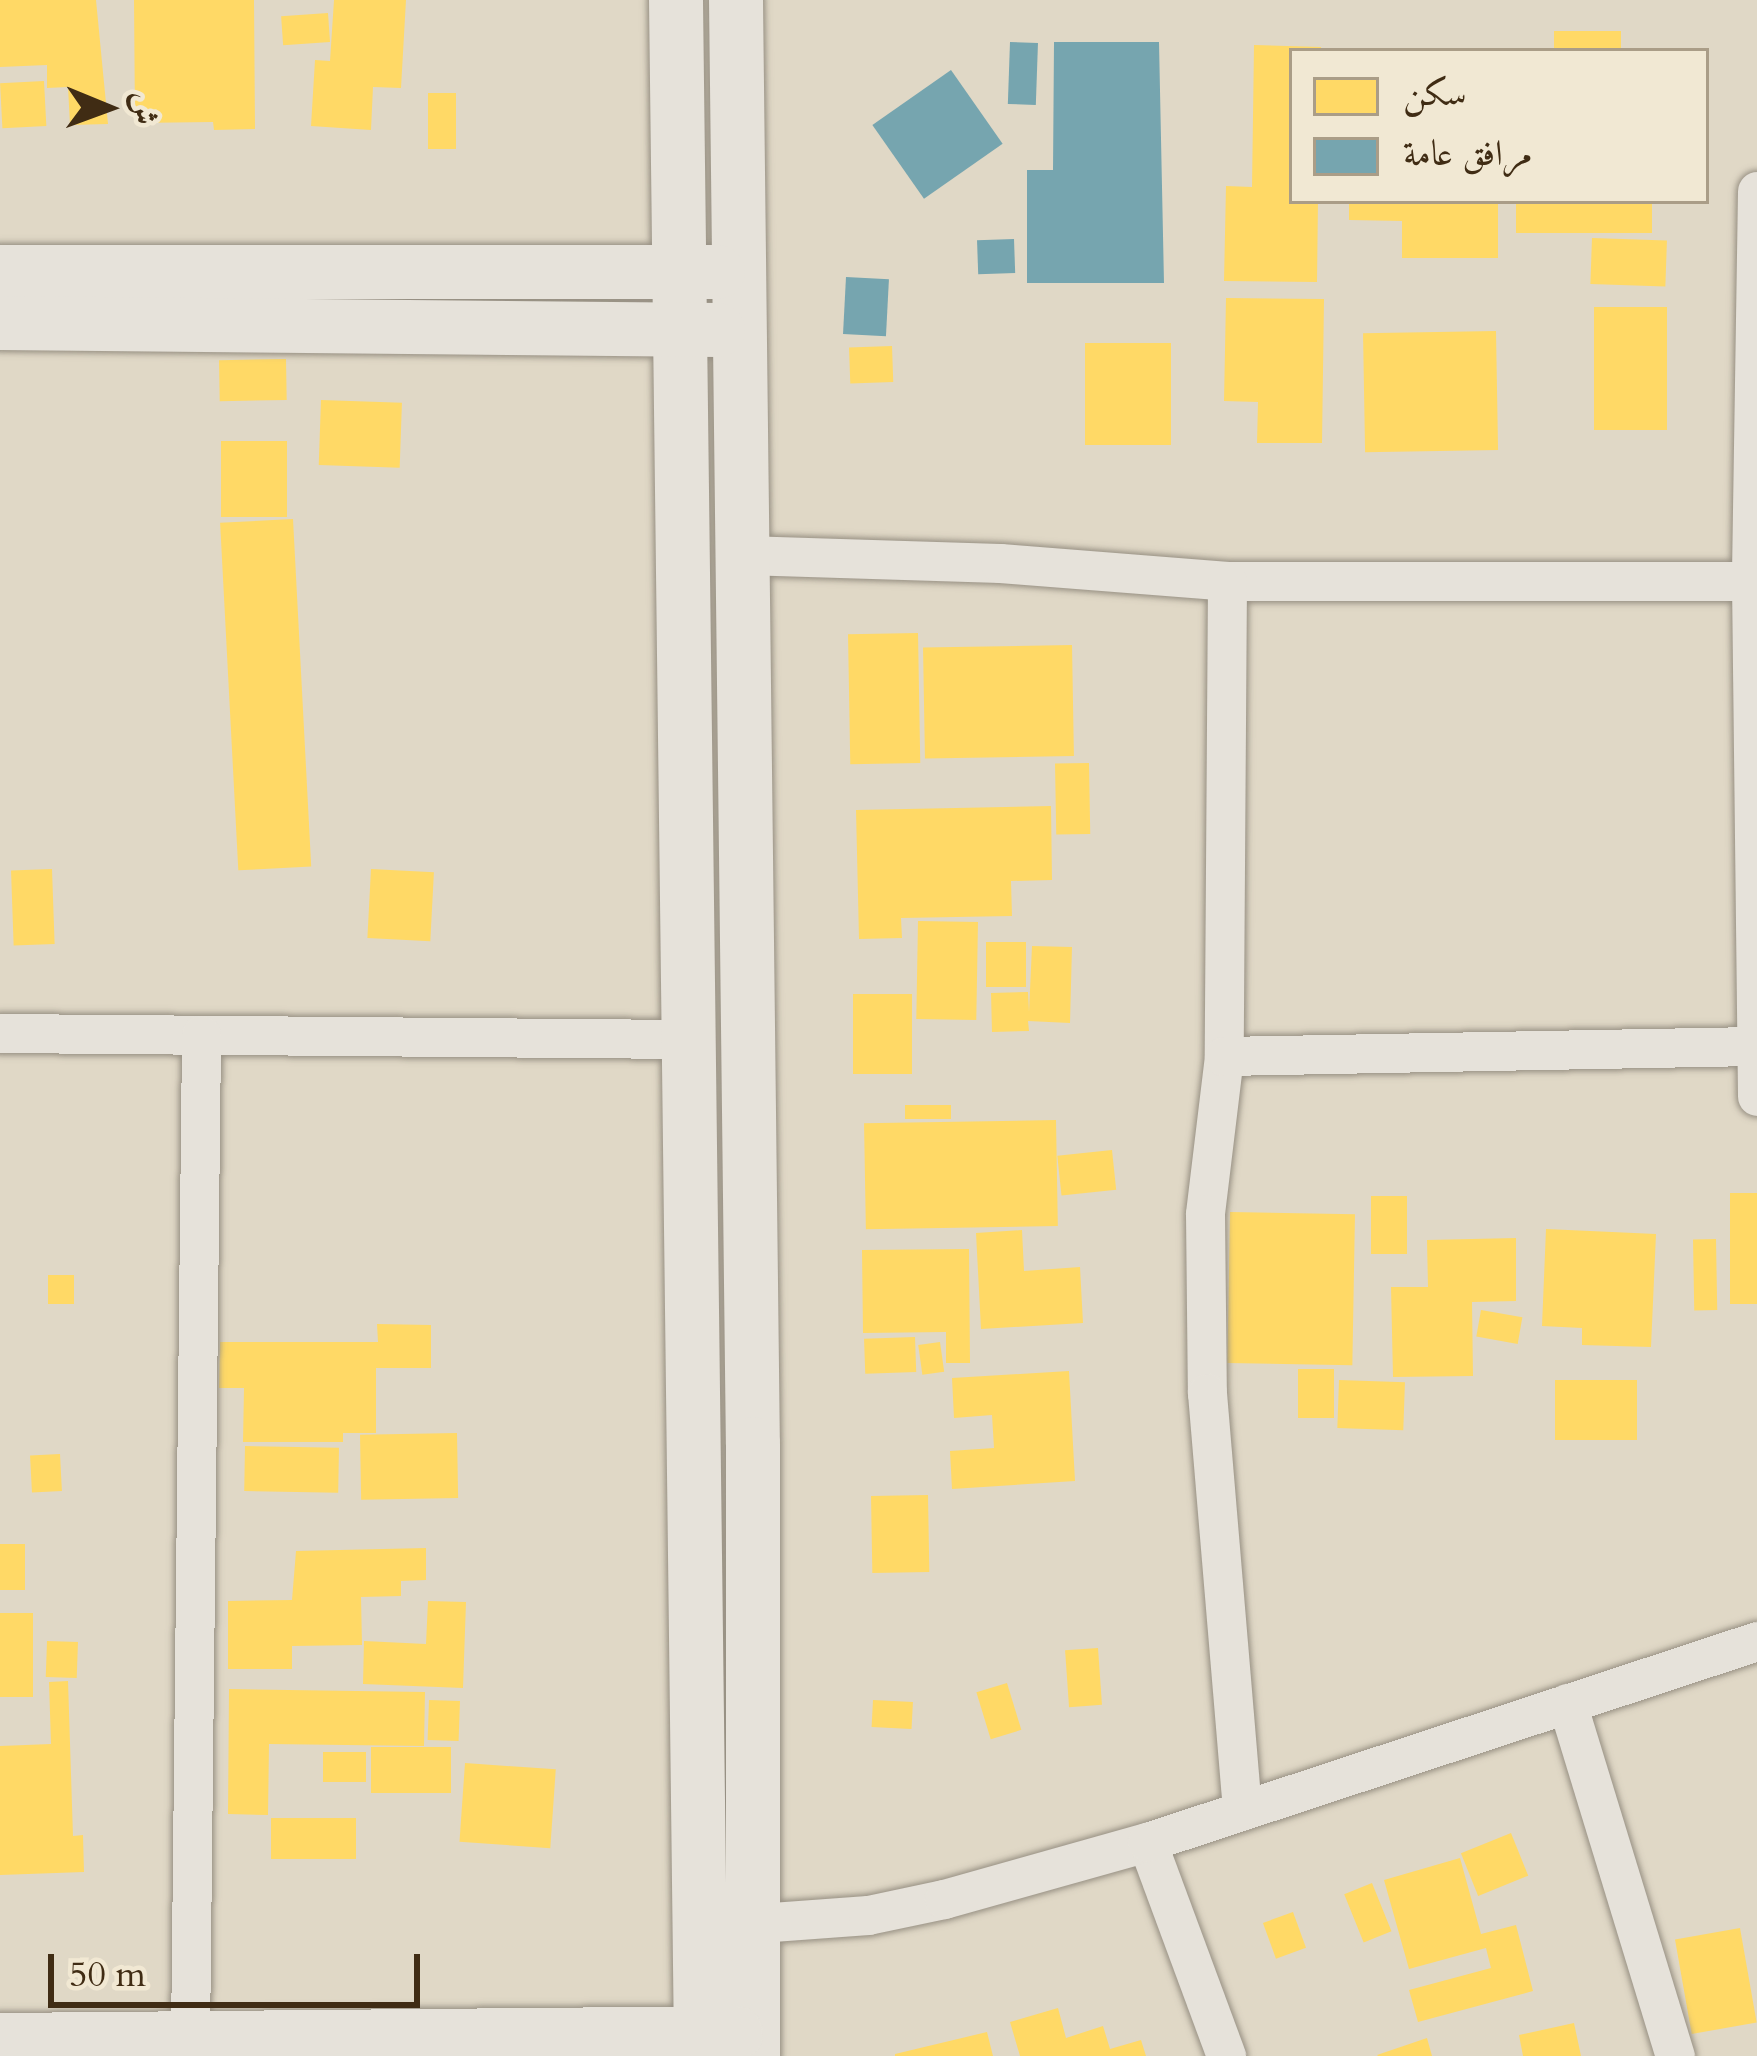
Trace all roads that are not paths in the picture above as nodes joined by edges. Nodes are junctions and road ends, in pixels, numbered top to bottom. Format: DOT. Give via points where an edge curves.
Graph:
graph roads {
  1 [pos="676,0"];
  2 [pos="736,0"];
  3 [pos="1757,190"];
  4 [pos="0,272"];
  5 [pos="681,272"];
  6 [pos="740,272"];
  7 [pos="0,323"];
  8 [pos="684,329"];
  9 [pos="740,330"];
  10 [pos="744,555"];
  11 [pos="1751,580"];
  12 [pos="1227,581"];
  13 [pos="0,1033"];
  14 [pos="201,1035"];
  15 [pos="688,1039"];
  16 [pos="1754,1046"];
  17 [pos="1224,1056"];
  18 [pos="1757,1096"];
  19 [pos="1757,1641"];
  20 [pos="1567,1703"];
  21 [pos="1242,1811"];
  22 [pos="1147,1842"];
  23 [pos="725,1925"];
  24 [pos="190,2039"];
  25 [pos="0,2040"];
  26 [pos="726,2045"];
  27 [pos="1226,2056"];
  28 [pos="1675,2056"];
  1 -- 5 [label="street"];
  2 -- 6 [label="street"];
  3 -- 11 [label="street"];
  4 -- 5 [label="street"];
  5 -- 6 [label="street"];
  5 -- 8 [label="street"];
  6 -- 9 [label="street"];
  7 -- 8 [label="street"];
  8 -- 9 [label="street"];
  8 -- 15 [label="street"];
  9 -- 10 [label="street"];
  10 -- 12 [label="street"];
  10 -- 23 [label="street" via="753,1444"];
  11 -- 12 [label="street"];
  11 -- 16 [label="street"];
  12 -- 17 [label="street"];
  13 -- 14 [label="street"];
  14 -- 15 [label="street"];
  14 -- 24 [label="street"];
  15 -- 23 [label="street"];
  16 -- 17 [label="street"];
  16 -- 18 [label="street"];
  17 -- 21 [label="street" via="1205,1214 1207,1393"];
  19 -- 20 [label="street"];
  20 -- 21 [label="street"];
  20 -- 28 [label="street"];
  21 -- 22 [label="street"];
  22 -- 23 [label="street" via="868,1915"];
  22 -- 27 [label="street"];
  23 -- 26 [label="street"];
  24 -- 25 [label="street"];
  24 -- 26 [label="street"];
}
